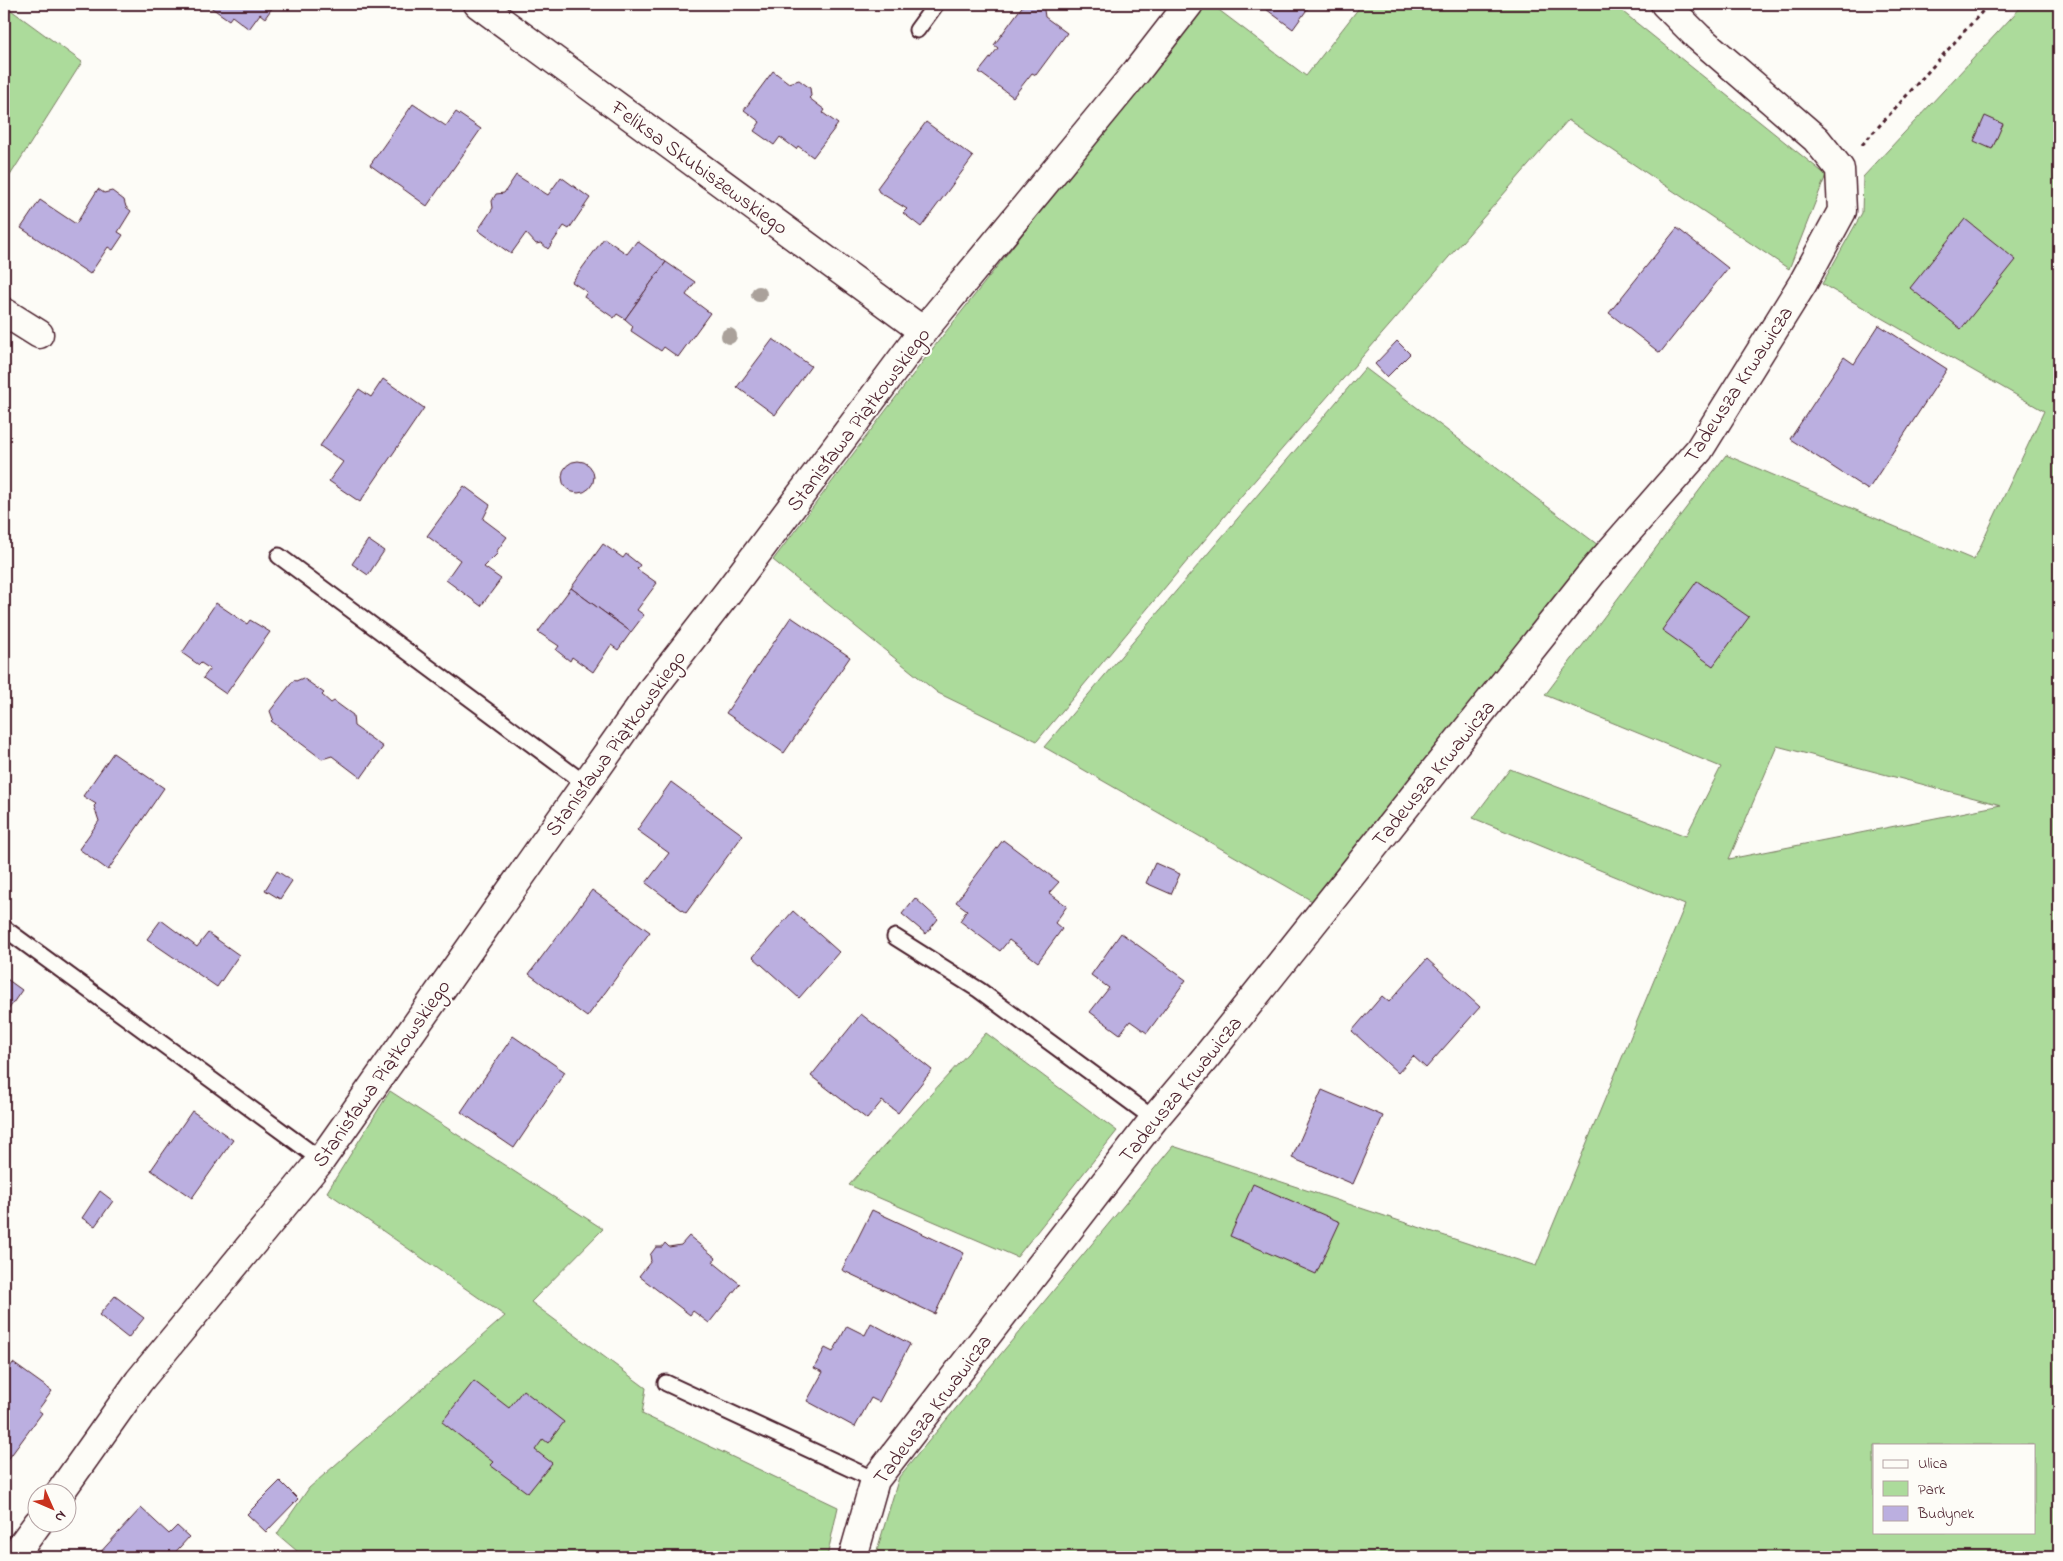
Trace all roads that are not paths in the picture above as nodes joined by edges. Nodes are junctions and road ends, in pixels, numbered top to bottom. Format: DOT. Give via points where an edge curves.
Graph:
graph roads {
  1 [pos="478,4"];
  2 [pos="936,4"];
  3 [pos="1188,4"];
  4 [pos="1665,4"];
  5 [pos="916,30"];
  6 [pos="4,312"];
  7 [pos="923,331"];
  8 [pos="39,334"];
  9 [pos="279,556"];
  10 [pos="584,783"];
  11 [pos="4,928"];
  12 [pos="895,937"];
  13 [pos="1154,1119"];
  14 [pos="321,1160"];
  15 [pos="666,1383"];
  16 [pos="875,1480"];
  17 [pos="65,1484"];
  18 [pos="30,1534"];
  19 [pos="13,1557"];
  20 [pos="853,1557"];
  1 -- 7 [label="street, Feliksa Skubiszewskiego"];
  2 -- 5 [label="lane"];
  3 -- 7 [label="street, Stanisława Piątkowskiego" via="1137,71"];
  4 -- 13 [label="street, Tadeusza Krwawicza" via="1698,37 1816,139 1840,169 1842,210 1803,283 1699,450 1595,569"];
  6 -- 8 [label="street"];
  7 -- 10 [label="street, Stanisława Piątkowskiego"];
  9 -- 10 [label="lane"];
  10 -- 14 [label="street, Stanisława Piątkowskiego"];
  11 -- 14 [label="lane"];
  12 -- 13 [label="lane" via="979,990"];
  13 -- 16 [label="street, Tadeusza Krwawicza"];
  14 -- 17 [label="street, Stanisława Piątkowskiego" via="139,1382"];
  15 -- 16 [label="lane"];
  16 -- 20 [label="street, Tadeusza Krwawicza"];
  18 -- 19 [label="street"];
}
